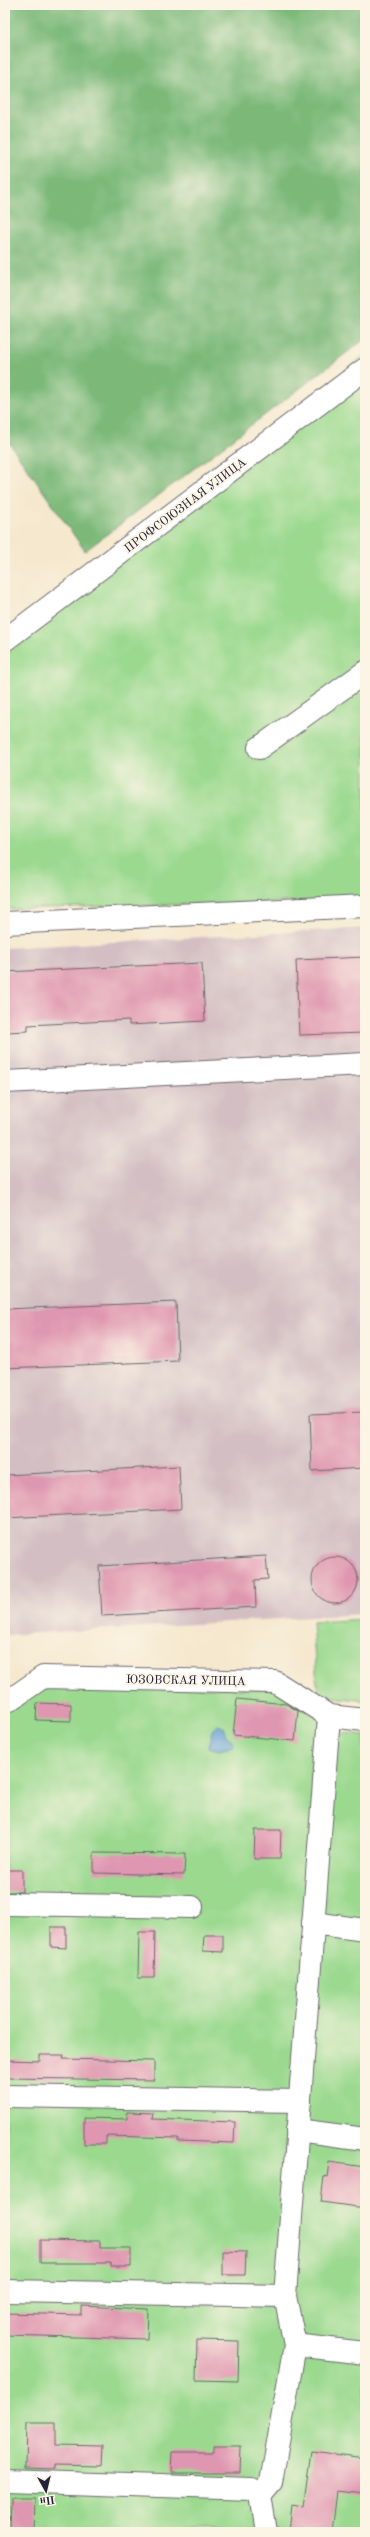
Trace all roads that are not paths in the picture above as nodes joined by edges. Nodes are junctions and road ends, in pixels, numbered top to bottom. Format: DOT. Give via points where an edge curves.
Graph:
graph roads {
  1 [pos="365,370"];
  2 [pos="5,640"];
  3 [pos="365,672"];
  4 [pos="259,748"];
  5 [pos="365,906"];
  6 [pos="5,923"];
  7 [pos="365,1064"];
  8 [pos="5,1082"];
  9 [pos="5,1700"];
  10 [pos="329,1716"];
  11 [pos="365,1720"];
  12 [pos="5,1904"];
  13 [pos="192,1907"];
  14 [pos="313,1923"];
  15 [pos="365,1930"];
  16 [pos="5,2096"];
  17 [pos="300,2100"];
  18 [pos="298,2130"];
  19 [pos="365,2139"];
  20 [pos="5,2291"];
  21 [pos="285,2296"];
  22 [pos="295,2345"];
  23 [pos="365,2353"];
  24 [pos="5,2481"];
  25 [pos="251,2491"];
  26 [pos="266,2532"];
  1 -- 2 [label="street, ПРОФСОЮЗНАЯ УЛИЦА"];
  3 -- 4 [label="street"];
  5 -- 6 [label="street"];
  7 -- 8 [label="street"];
  9 -- 10 [label="street, ЮЗОВСКАЯ УЛИЦА" via="10,1700 43,1677 276,1682"];
  10 -- 11 [label="street, ЮЗОВСКАЯ УЛИЦА"];
  10 -- 14 [label="street"];
  12 -- 13 [label="street"];
  14 -- 15 [label="street"];
  14 -- 17 [label="street"];
  16 -- 17 [label="street"];
  17 -- 18 [label="street"];
  18 -- 19 [label="street"];
  18 -- 21 [label="street"];
  20 -- 21 [label="street"];
  21 -- 22 [label="street"];
  22 -- 23 [label="street"];
  22 -- 25 [label="street" via="271,2482"];
  24 -- 25 [label="street"];
  25 -- 26 [label="street"];
}
